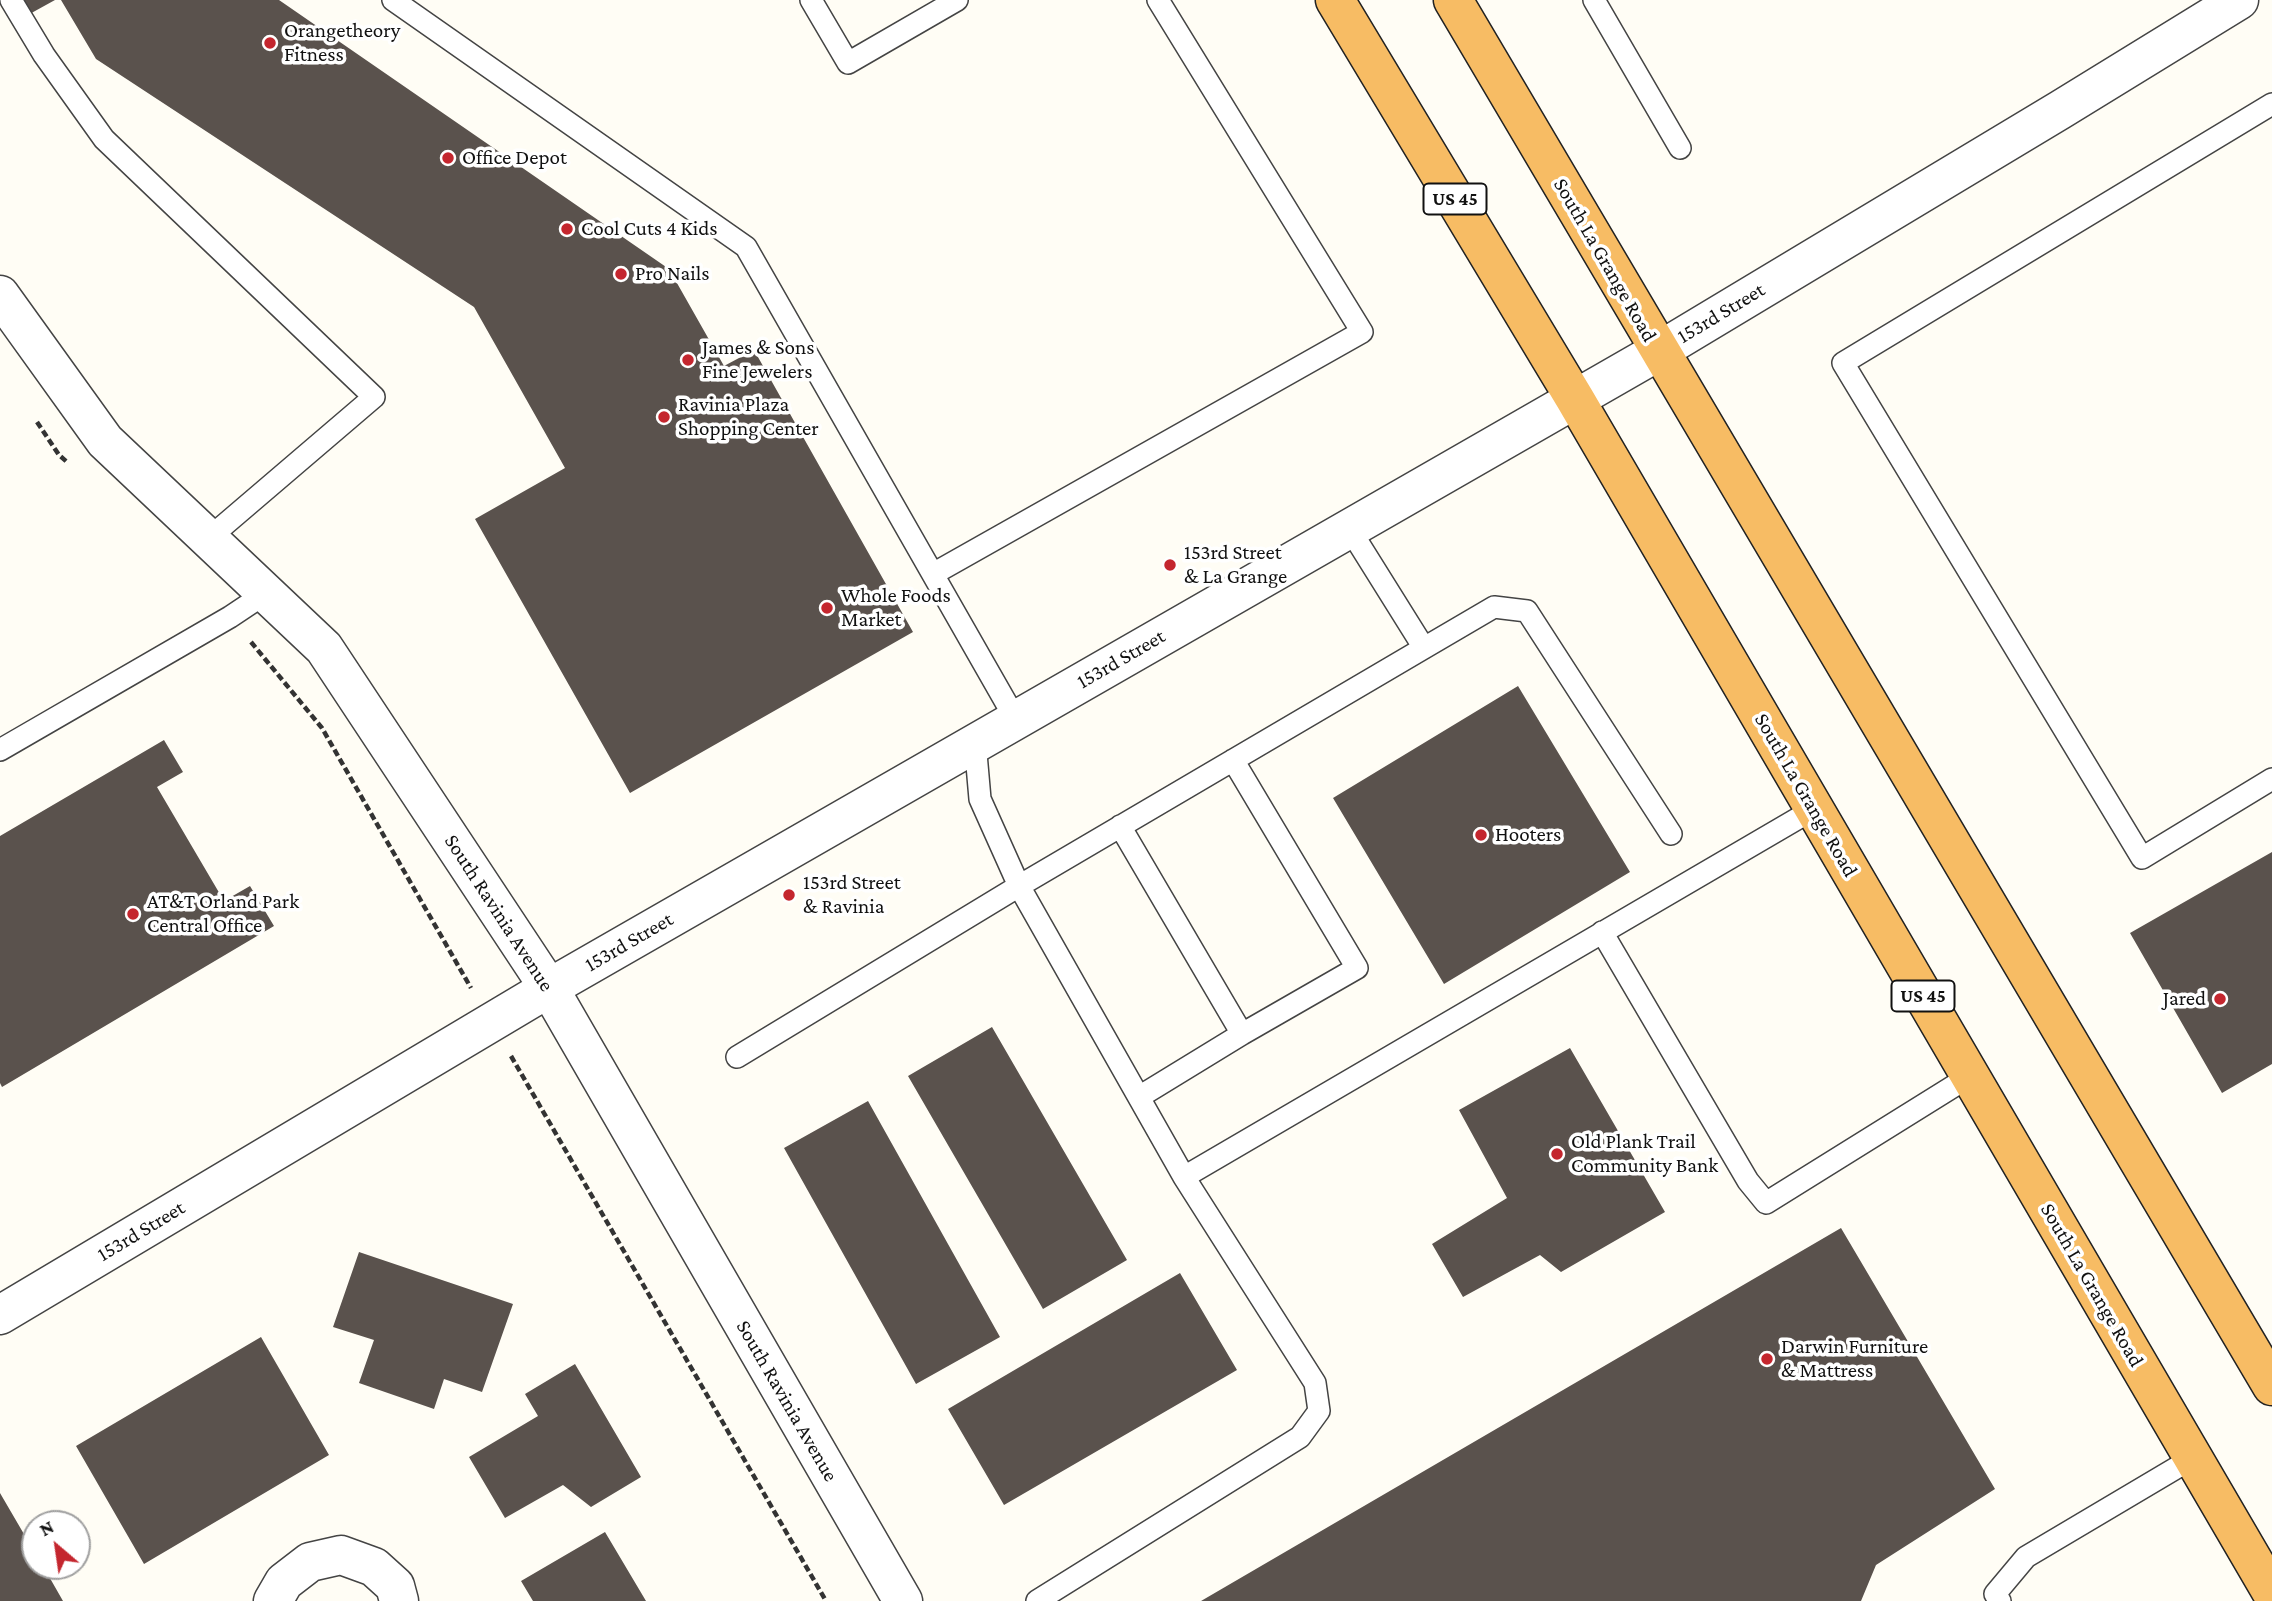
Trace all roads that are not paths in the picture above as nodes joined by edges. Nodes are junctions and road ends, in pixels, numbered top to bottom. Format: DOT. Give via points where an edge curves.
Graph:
graph roads {
  1 [pos="11,0"];
  2 [pos="393,0"];
  3 [pos="811,0"];
  4 [pos="957,0"];
  5 [pos="1158,0"];
  6 [pos="1335,0"];
  7 [pos="1453,0"];
  8 [pos="1594,0"];
  9 [pos="2239,0"];
  10 [pos="2272,104"];
  11 [pos="1680,148"];
  12 [pos="0,295"];
  13 [pos="1659,351"];
  14 [pos="1575,399"];
  15 [pos="1349,528"];
  16 [pos="209,538"];
  17 [pos="933,574"];
  18 [pos="266,593"];
  19 [pos="1424,648"];
  20 [pos="1016,720"];
  21 [pos="975,742"];
  22 [pos="0,750"];
  23 [pos="1233,760"];
  24 [pos="2272,779"];
  25 [pos="1814,808"];
  26 [pos="1120,826"];
  27 [pos="1671,834"];
  28 [pos="1019,886"];
  29 [pos="1602,932"];
  30 [pos="549,988"];
  31 [pos="1242,1034"];
  32 [pos="737,1056"];
  33 [pos="1969,1076"];
  34 [pos="1139,1097"];
  35 [pos="1184,1177"];
  36 [pos="0,1315"];
  37 [pos="2272,1386"];
  38 [pos="2193,1458"];
  39 [pos="2272,1593"];
  40 [pos="1991,1599"];
  41 [pos="272,1601"];
  42 [pos="399,1601"];
  43 [pos="903,1601"];
  44 [pos="1037,1601"];
  1 -- 16 [label="lane" via="104,139 374,397"];
  2 -- 17 [label="lane" via="746,247"];
  3 -- 4 [label="lane" via="848,63"];
  5 -- 17 [label="lane" via="1362,332"];
  6 -- 14 [label="highway, South La Grange Road / US 45"];
  7 -- 13 [label="highway, South La Grange Road"];
  8 -- 11 [label="lane"];
  9 -- 13 [label="street, 153rd Street"];
  10 -- 24 [label="lane" via="1843,363 2142,858"];
  12 -- 16 [label="street, South Ravinia Avenue" via="106,440"];
  13 -- 14 [label="street, 153rd Street"];
  13 -- 37 [label="highway, South La Grange Road"];
  14 -- 15 [label="street, 153rd Street"];
  14 -- 25 [label="highway, South La Grange Road / US 45"];
  15 -- 19 [label="lane"];
  15 -- 20 [label="street, 153rd Street"];
  16 -- 18 [label="street, South Ravinia Avenue"];
  17 -- 20 [label="lane"];
  18 -- 22 [label="lane"];
  18 -- 30 [label="street, South Ravinia Avenue" via="324,648"];
  19 -- 23 [label="lane"];
  19 -- 27 [label="lane" via="1494,607 1527,611"];
  20 -- 21 [label="street, 153rd Street"];
  21 -- 28 [label="lane" via="980,799"];
  21 -- 30 [label="street, 153rd Street"];
  23 -- 26 [label="lane"];
  23 -- 31 [label="lane" via="1357,968"];
  25 -- 29 [label="lane"];
  25 -- 33 [label="highway, South La Grange Road / US 45"];
  26 -- 28 [label="lane"];
  26 -- 31 [label="lane"];
  28 -- 32 [label="lane"];
  28 -- 34 [label="lane"];
  29 -- 33 [label="lane" via="1748,1181 1766,1203"];
  29 -- 35 [label="lane"];
  30 -- 36 [label="street, 153rd Street"];
  30 -- 43 [label="street, South Ravinia Avenue"];
  31 -- 34 [label="lane"];
  33 -- 38 [label="highway, South La Grange Road / US 45"];
  34 -- 35 [label="lane"];
  35 -- 44 [label="lane" via="1315,1383 1319,1411 1300,1437"];
  38 -- 39 [label="highway, South La Grange Road / US 45"];
  38 -- 40 [label="lane" via="2026,1557"];
  41 -- 42 [label="street" via="284,1582 310,1562 341,1555 374,1567 395,1586"];
}
